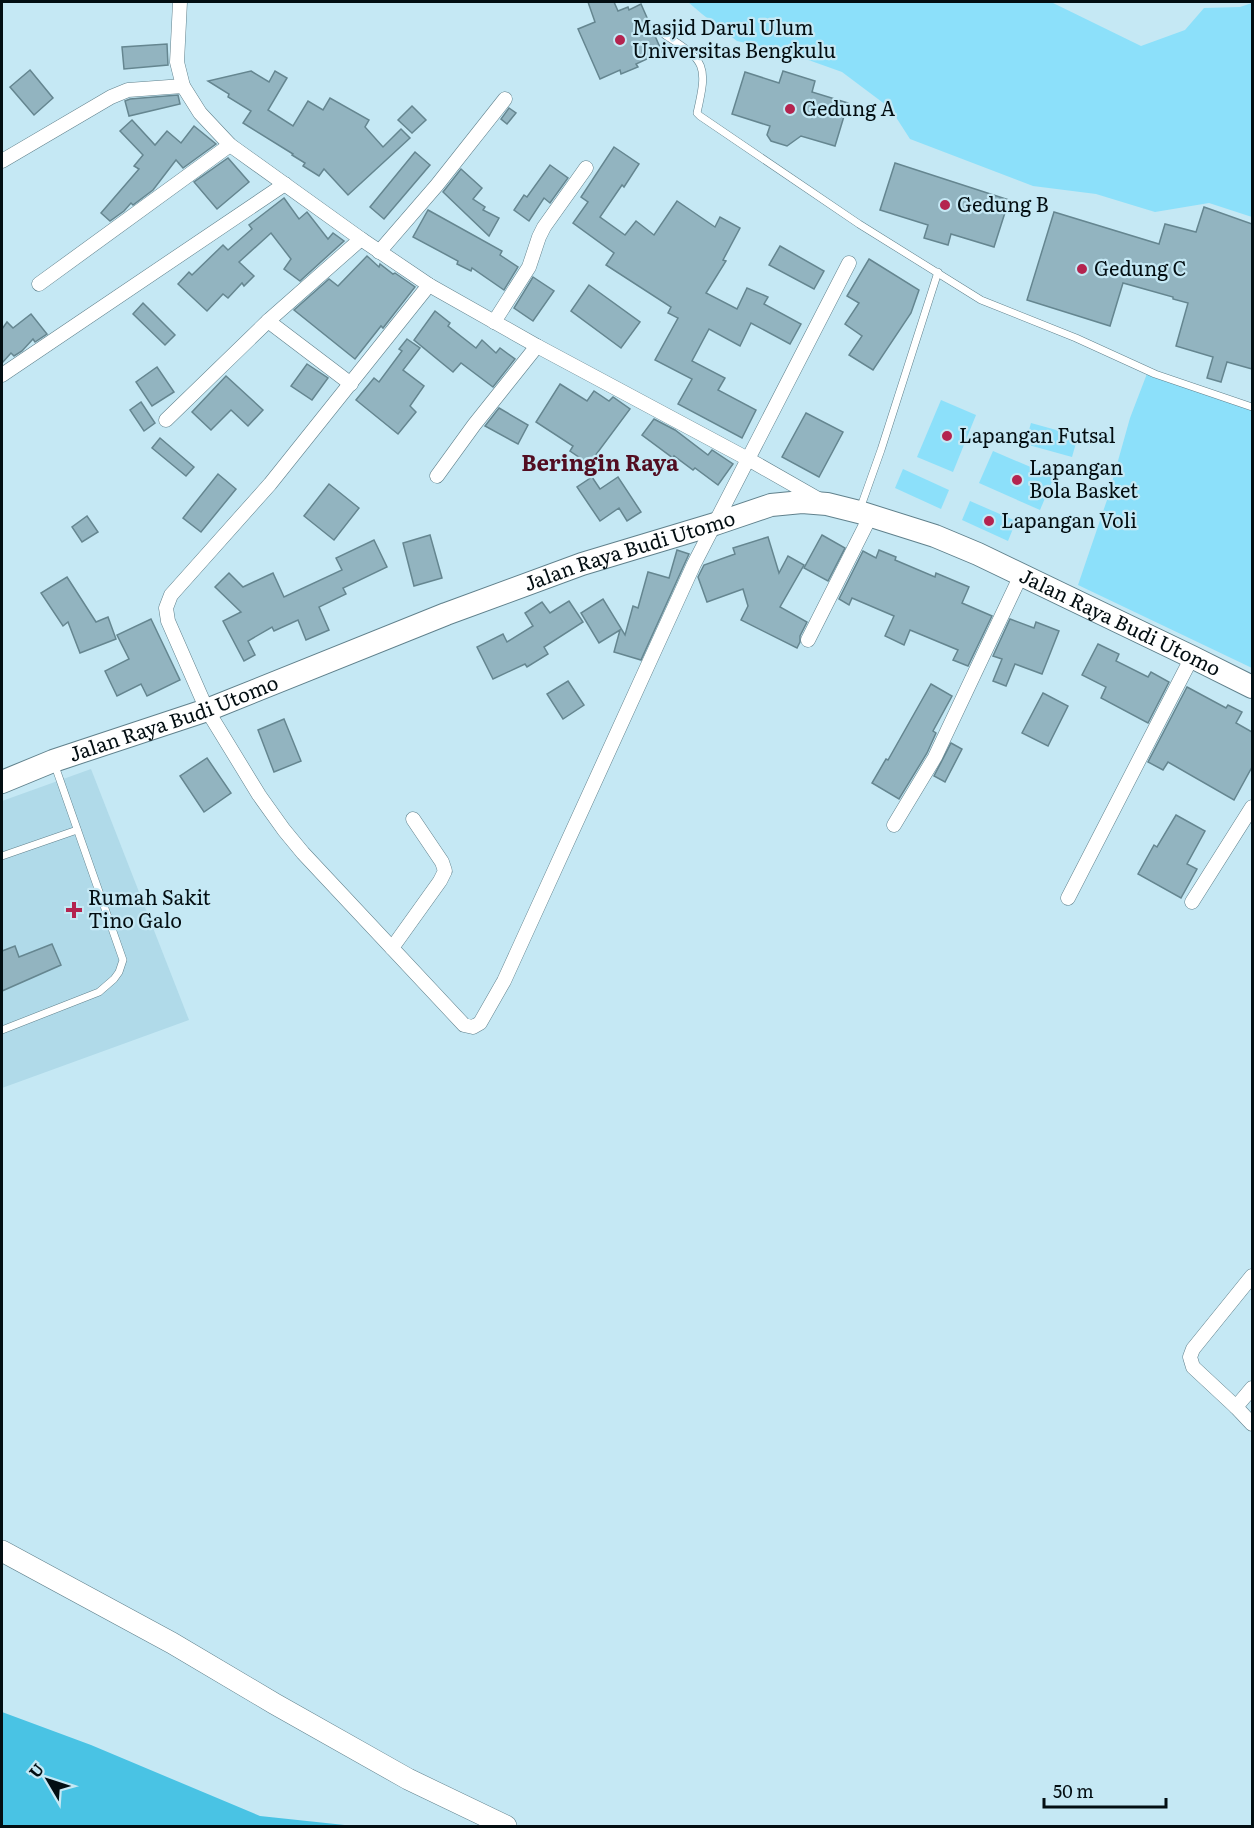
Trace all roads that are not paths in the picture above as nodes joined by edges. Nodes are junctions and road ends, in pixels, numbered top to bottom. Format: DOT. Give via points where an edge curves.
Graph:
graph roads {
  1 [pos="180,2"];
  2 [pos="664,35"];
  3 [pos="183,86"];
  4 [pos="506,99"];
  5 [pos="230,145"];
  6 [pos="2,161"];
  7 [pos="586,168"];
  8 [pos="285,184"];
  9 [pos="361,239"];
  10 [pos="379,252"];
  11 [pos="849,263"];
  12 [pos="938,272"];
  13 [pos="39,284"];
  14 [pos="429,285"];
  15 [pos="268,321"];
  16 [pos="494,322"];
  17 [pos="537,346"];
  18 [pos="2,375"];
  19 [pos="351,384"];
  20 [pos="1252,407"];
  21 [pos="166,420"];
  22 [pos="748,459"];
  23 [pos="438,476"];
  24 [pos="827,504"];
  25 [pos="865,513"];
  26 [pos="715,524"];
  27 [pos="1020,575"];
  28 [pos="808,640"];
  29 [pos="1192,657"];
  30 [pos="1252,687"];
  31 [pos="207,710"];
  32 [pos="53,761"];
  33 [pos="2,782"];
  34 [pos="1252,807"];
  35 [pos="413,819"];
  36 [pos="894,825"];
  37 [pos="77,830"];
  38 [pos="2,856"];
  39 [pos="1068,898"];
  40 [pos="1192,902"];
  41 [pos="392,948"];
  42 [pos="2,1030"];
  43 [pos="1252,1276"];
  44 [pos="1252,1388"];
  45 [pos="1236,1407"];
  46 [pos="1252,1424"];
  47 [pos="2,1551"];
  48 [pos="506,1827"];
  1 -- 3 [label="street" via="177,62"];
  2 -- 12 [label="lane" via="685,48 701,65 703,83 697,113 700,116 859,224"];
  3 -- 5 [label="street" via="200,113"];
  3 -- 6 [label="street" via="128,90 111,97"];
  4 -- 10 [label="street"];
  5 -- 8 [label="street"];
  5 -- 13 [label="street"];
  7 -- 16 [label="street" via="543,227 529,267"];
  8 -- 9 [label="street"];
  8 -- 18 [label="street"];
  9 -- 10 [label="street"];
  9 -- 15 [label="street"];
  10 -- 14 [label="street"];
  11 -- 22 [label="street"];
  12 -- 20 [label="lane" via="981,300 1155,374"];
  12 -- 25 [label="lane"];
  14 -- 16 [label="street"];
  14 -- 19 [label="street"];
  15 -- 19 [label="street"];
  15 -- 21 [label="street"];
  16 -- 17 [label="street"];
  17 -- 22 [label="street"];
  17 -- 23 [label="street"];
  19 -- 31 [label="street" via="270,484 171,595 166,608 168,621"];
  22 -- 24 [label="street"];
  22 -- 26 [label="street"];
  24 -- 25 [label="highway, Jalan Raya Budi Utomo"];
  24 -- 26 [label="highway, Jalan Raya Budi Utomo" via="771,505"];
  25 -- 27 [label="highway, Jalan Raya Budi Utomo" via="935,536"];
  25 -- 28 [label="street"];
  26 -- 31 [label="highway, Jalan Raya Budi Utomo" via="582,564"];
  26 -- 41 [label="street" via="504,981 480,1023 473,1027 464,1025"];
  27 -- 29 [label="highway, Jalan Raya Budi Utomo"];
  27 -- 36 [label="street" via="934,756"];
  29 -- 30 [label="highway, Jalan Raya Budi Utomo"];
  29 -- 39 [label="street"];
  31 -- 32 [label="highway, Jalan Raya Budi Utomo"];
  31 -- 41 [label="street" via="284,830"];
  32 -- 33 [label="highway, Jalan Raya Budi Utomo"];
  32 -- 37 [label="lane"];
  34 -- 40 [label="street"];
  35 -- 41 [label="street" via="445,871"];
  37 -- 38 [label="lane"];
  37 -- 42 [label="lane" via="123,960 119,972 99,992"];
  43 -- 45 [label="street" via="1190,1357 1192,1367"];
  44 -- 45 [label="street"];
  45 -- 46 [label="street"];
  47 -- 48 [label="main road" via="172,1643 408,1779"];
}
